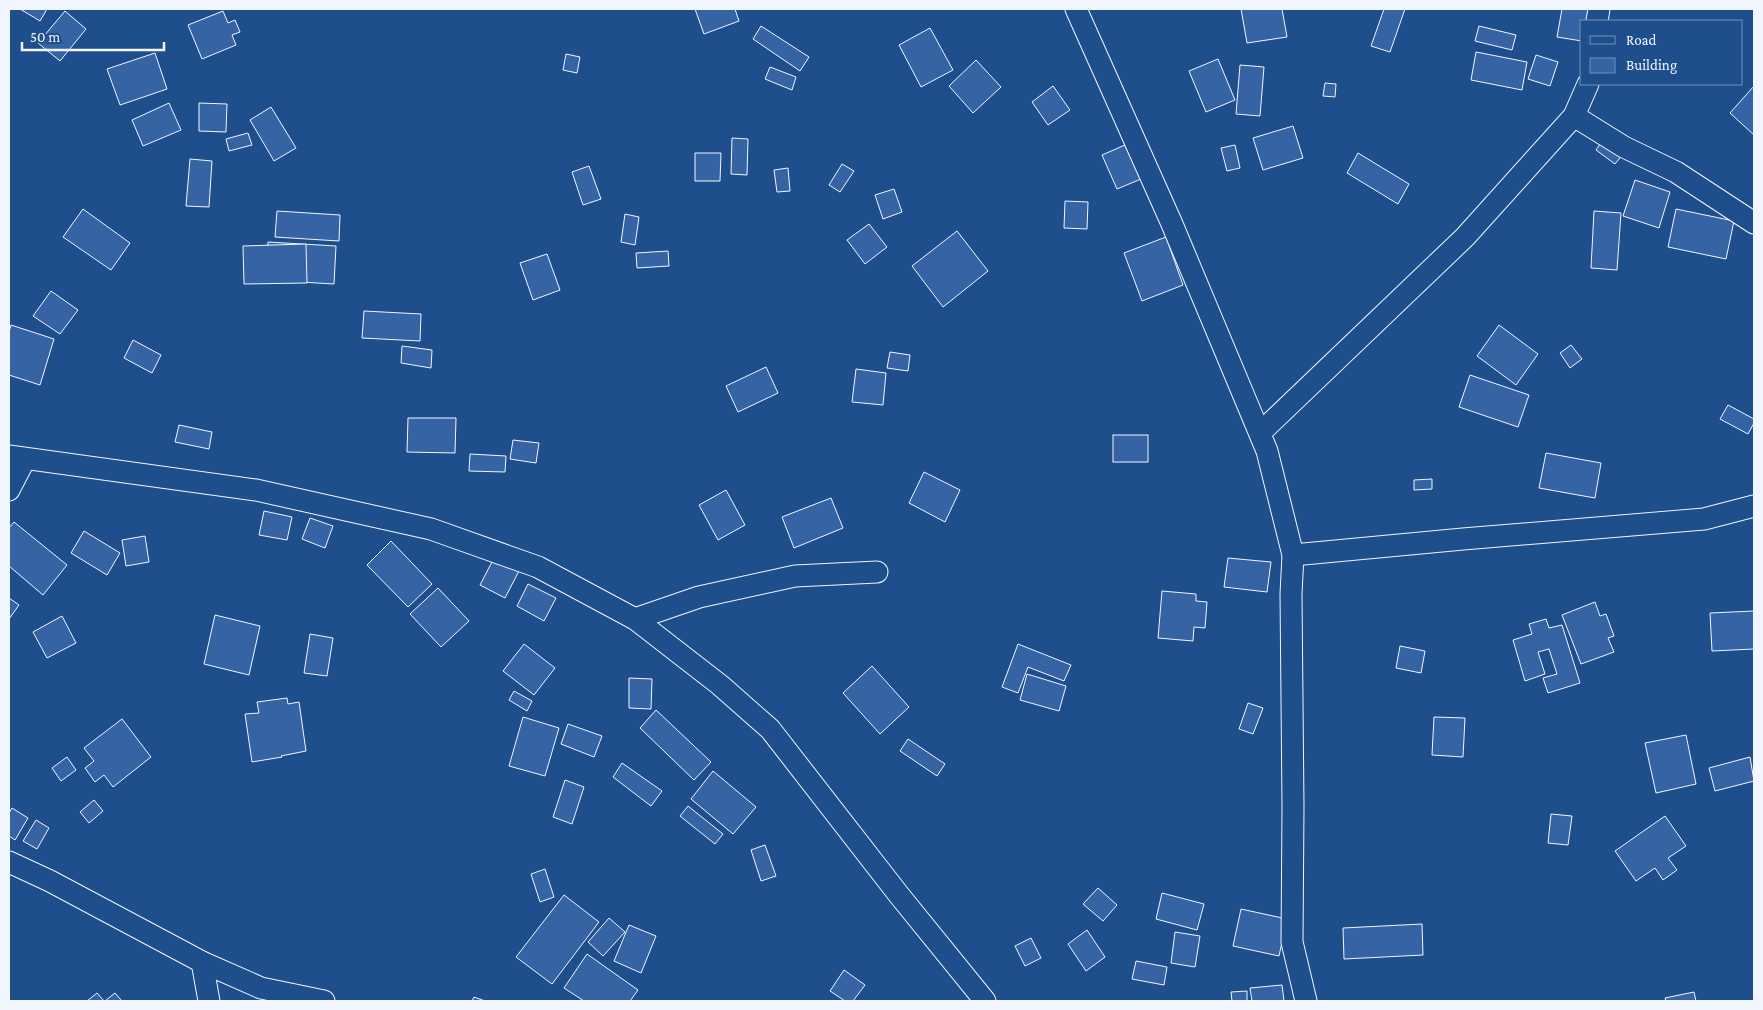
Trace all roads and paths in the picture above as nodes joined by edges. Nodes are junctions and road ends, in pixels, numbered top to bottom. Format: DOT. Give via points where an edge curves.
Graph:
graph roads {
  1 [pos="1076,9"];
  2 [pos="1588,85"];
  3 [pos="1574,116"];
  4 [pos="1754,223"];
  5 [pos="1260,433"];
  6 [pos="17,458"];
  7 [pos="9,490"];
  8 [pos="1754,506"];
  9 [pos="1293,555"];
  10 [pos="877,572"];
  11 [pos="635,619"];
  12 [pos="9,862"];
  13 [pos="202,962"];
  14 [pos="209,1001"];
  15 [pos="324,1001"];
  16 [pos="986,1001"];
  17 [pos="1306,1001"];
  1 -- 5 [label="street"];
  2 -- 3 [label="street"];
  3 -- 4 [label="street" via="1676,172"];
  3 -- 5 [label="street" via="1465,237"];
  5 -- 9 [label="street"];
  6 -- 7 [label="street"];
  6 -- 11 [label="street" via="256,490 432,529 538,567"];
  8 -- 9 [label="street" via="1704,519"];
  9 -- 17 [label="street" via="1292,942"];
  10 -- 11 [label="street" via="795,576 699,597"];
  11 -- 16 [label="street" via="720,685 770,729"];
  12 -- 13 [label="street"];
  13 -- 14 [label="street"];
  13 -- 15 [label="street" via="261,988"];
}
